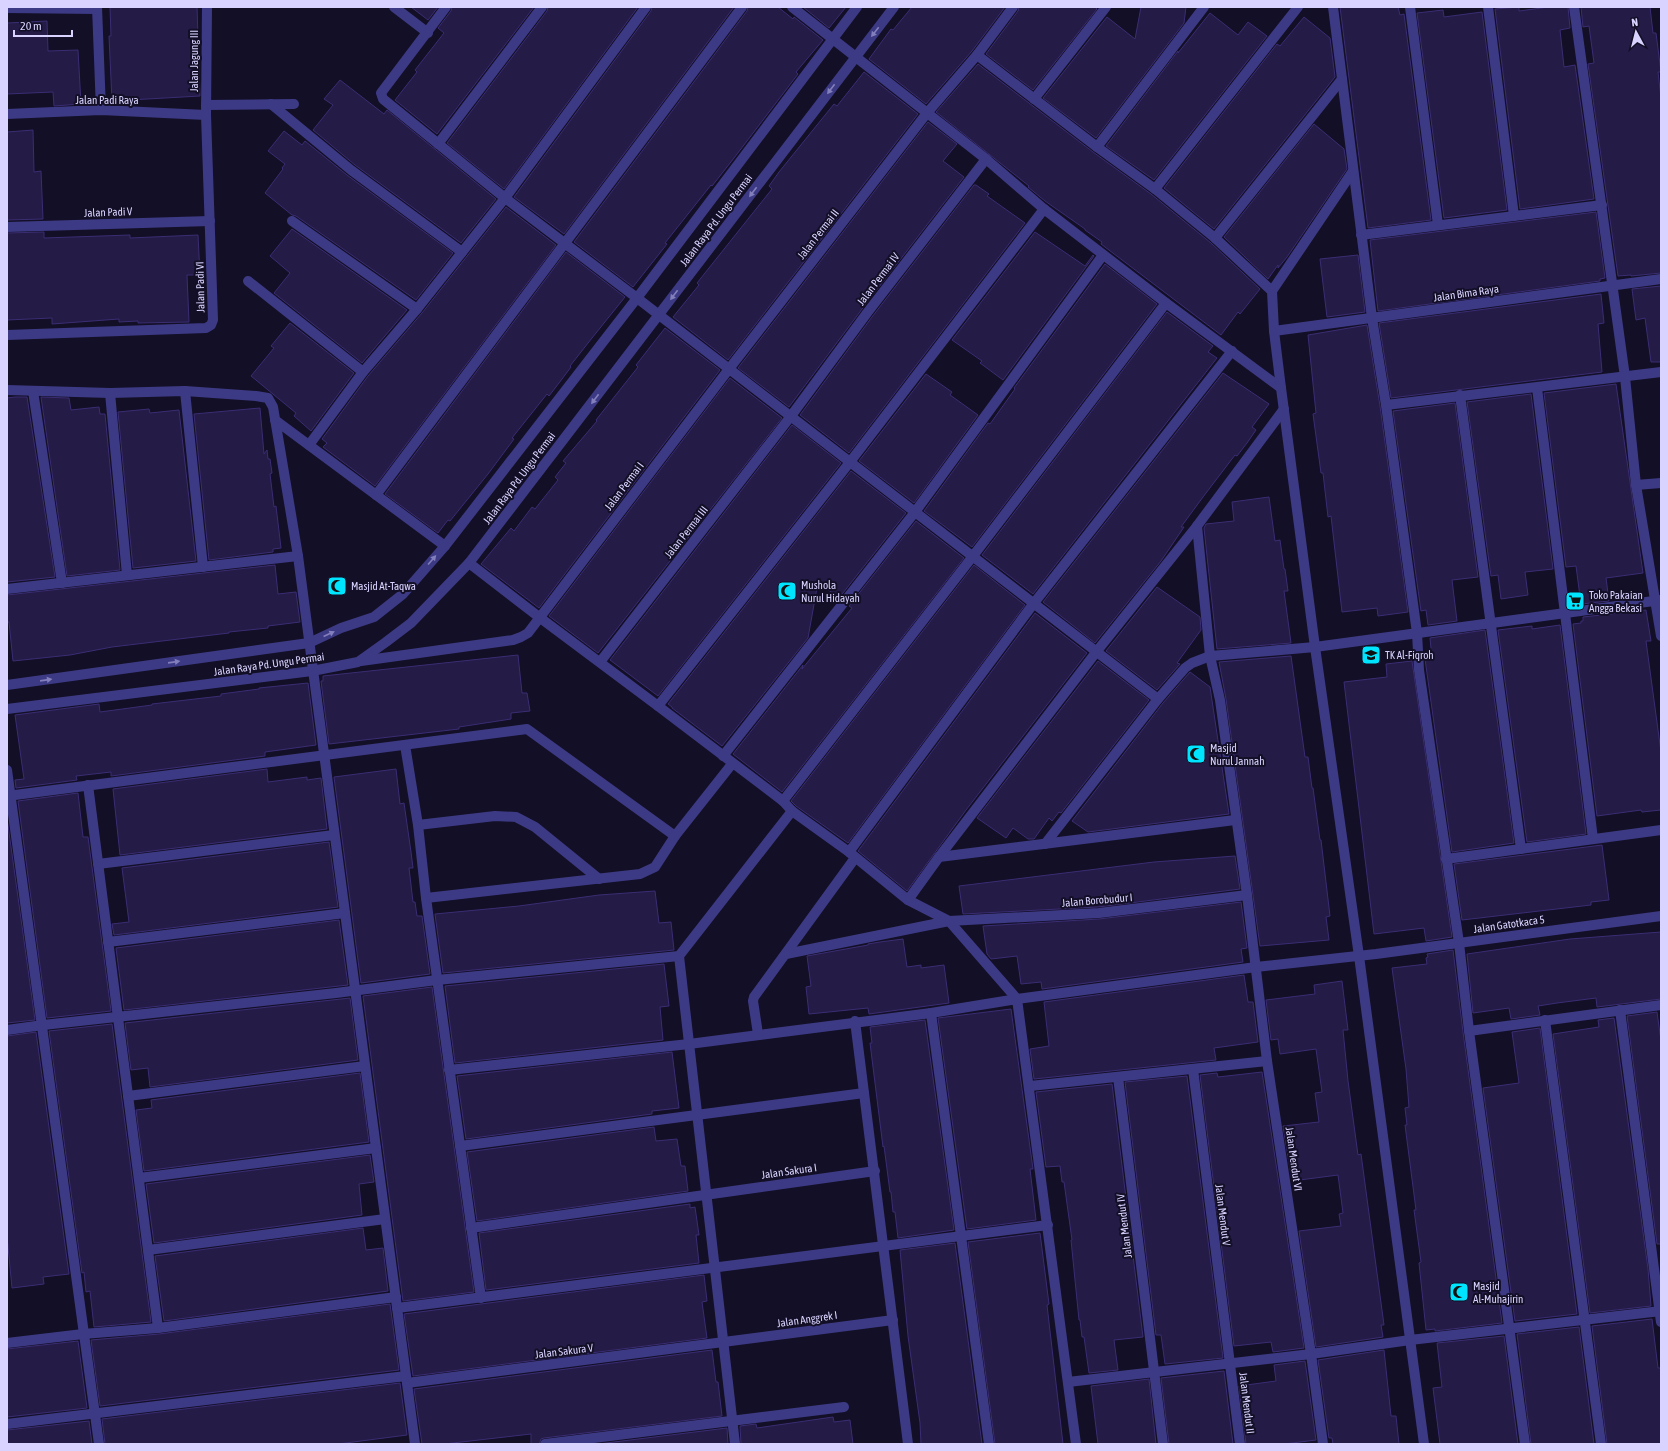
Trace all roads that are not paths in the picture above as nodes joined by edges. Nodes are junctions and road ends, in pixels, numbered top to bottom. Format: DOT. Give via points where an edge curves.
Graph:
graph roads {
  1 [pos="206,7"];
  2 [pos="394,7"];
  3 [pos="446,7"];
  4 [pos="542,7"];
  5 [pos="646,7"];
  6 [pos="742,7"];
  7 [pos="792,7"];
  8 [pos="857,7"];
  9 [pos="894,7"];
  10 [pos="1013,7"];
  11 [pos="1106,7"];
  12 [pos="1204,7"];
  13 [pos="1298,7"];
  14 [pos="1333,7"];
  15 [pos="1410,7"];
  16 [pos="1488,7"];
  17 [pos="1574,7"];
  18 [pos="7,8"];
  19 [pos="97,8"];
  20 [pos="428,33"];
  21 [pos="832,38"];
  22 [pos="977,54"];
  23 [pos="855,58"];
  24 [pos="1342,79"];
  25 [pos="1034,99"];
  26 [pos="271,104"];
  27 [pos="294,104"];
  28 [pos="102,110"];
  29 [pos="206,110"];
  30 [pos="927,113"];
  31 [pos="7,114"];
  32 [pos="438,144"];
  33 [pos="1097,147"];
  34 [pos="986,158"];
  35 [pos="1353,171"];
  36 [pos="1155,189"];
  37 [pos="505,198"];
  38 [pos="1602,205"];
  39 [pos="1044,209"];
  40 [pos="1514,216"];
  41 [pos="210,220"];
  42 [pos="292,221"];
  43 [pos="1438,225"];
  44 [pos="7,227"];
  45 [pos="1362,235"];
  46 [pos="1215,238"];
  47 [pos="564,242"];
  48 [pos="462,252"];
  49 [pos="1103,255"];
  50 [pos="1661,279"];
  51 [pos="248,281"];
  52 [pos="1613,285"];
  53 [pos="1272,291"];
  54 [pos="637,298"];
  55 [pos="1166,303"];
  56 [pos="417,309"];
  57 [pos="659,315"];
  58 [pos="1372,318"];
  59 [pos="1274,331"];
  60 [pos="7,335"];
  61 [pos="1232,351"];
  62 [pos="729,369"];
  63 [pos="363,372"];
  64 [pos="1661,372"];
  65 [pos="1625,377"];
  66 [pos="1281,388"];
  67 [pos="1537,388"];
  68 [pos="7,390"];
  69 [pos="33,391"];
  70 [pos="185,391"];
  71 [pos="110,393"];
  72 [pos="1460,395"];
  73 [pos="1386,405"];
  74 [pos="1284,409"];
  75 [pos="791,416"];
  76 [pos="275,420"];
  77 [pos="309,445"];
  78 [pos="850,462"];
  79 [pos="1661,483"];
  80 [pos="1636,485"];
  81 [pos="376,495"];
  82 [pos="915,512"];
  83 [pos="1197,526"];
  84 [pos="445,546"];
  85 [pos="298,556"];
  86 [pos="973,556"];
  87 [pos="469,563"];
  88 [pos="203,567"];
  89 [pos="127,576"];
  90 [pos="62,582"];
  91 [pos="7,589"];
  92 [pos="1658,600"];
  93 [pos="1034,603"];
  94 [pos="1566,613"];
  95 [pos="539,617"];
  96 [pos="1492,623"];
  97 [pos="1417,633"];
  98 [pos="1661,636"];
  99 [pos="309,643"];
  100 [pos="1315,646"];
  101 [pos="1096,651"];
  102 [pos="1210,656"];
  103 [pos="358,662"];
  104 [pos="600,662"];
  105 [pos="312,671"];
  106 [pos="7,685"];
  107 [pos="1158,699"];
  108 [pos="658,706"];
  109 [pos="7,709"];
  110 [pos="405,745"];
  111 [pos="323,754"];
  112 [pos="723,756"];
  113 [pos="732,764"];
  114 [pos="7,770"];
  115 [pos="88,785"];
  116 [pos="9,796"];
  117 [pos="783,801"];
  118 [pos="792,811"];
  119 [pos="1235,820"];
  120 [pos="418,825"];
  121 [pos="1661,830"];
  122 [pos="334,835"];
  123 [pos="675,836"];
  124 [pos="1593,839"];
  125 [pos="1045,844"];
  126 [pos="1521,849"];
  127 [pos="852,855"];
  128 [pos="939,857"];
  129 [pos="1446,859"];
  130 [pos="98,864"];
  131 [pos="599,879"];
  132 [pos="1247,895"];
  133 [pos="426,898"];
  134 [pos="908,900"];
  135 [pos="344,913"];
  136 [pos="1661,916"];
  137 [pos="949,922"];
  138 [pos="108,942"];
  139 [pos="1459,943"];
  140 [pos="786,954"];
  141 [pos="679,956"];
  142 [pos="1359,956"];
  143 [pos="1256,967"];
  144 [pos="437,980"];
  145 [pos="355,990"];
  146 [pos="1017,999"];
  147 [pos="1661,1005"];
  148 [pos="1620,1010"];
  149 [pos="931,1013"];
  150 [pos="118,1017"];
  151 [pos="1545,1020"];
  152 [pos="855,1021"];
  153 [pos="42,1025"];
  154 [pos="7,1030"];
  155 [pos="1469,1031"];
  156 [pos="758,1034"];
  157 [pos="689,1044"];
  158 [pos="1267,1061"];
  159 [pos="365,1066"];
  160 [pos="1193,1069"];
  161 [pos="449,1070"];
  162 [pos="1118,1077"];
  163 [pos="1030,1086"];
  164 [pos="864,1093"];
  165 [pos="128,1096"];
  166 [pos="697,1115"];
  167 [pos="460,1146"];
  168 [pos="376,1148"];
  169 [pos="875,1171"];
  170 [pos="139,1178"];
  171 [pos="707,1195"];
  172 [pos="385,1219"];
  173 [pos="1048,1225"];
  174 [pos="472,1228"];
  175 [pos="961,1236"];
  176 [pos="884,1246"];
  177 [pos="148,1250"];
  178 [pos="715,1268"];
  179 [pos="396,1297"];
  180 [pos="481,1298"];
  181 [pos="397,1308"];
  182 [pos="1660,1311"];
  183 [pos="893,1320"];
  184 [pos="1586,1320"];
  185 [pos="1661,1322"];
  186 [pos="158,1328"];
  187 [pos="1509,1329"];
  188 [pos="83,1334"];
  189 [pos="1410,1340"];
  190 [pos="724,1342"];
  191 [pos="7,1344"];
  192 [pos="1311,1354"];
  193 [pos="1230,1364"];
  194 [pos="1154,1373"];
  195 [pos="407,1380"];
  196 [pos="1068,1382"];
  197 [pos="844,1407"];
  198 [pos="94,1412"];
  199 [pos="733,1420"];
  200 [pos="7,1424"];
  201 [pos="99,1444"];
  202 [pos="415,1444"];
  203 [pos="546,1444"];
  204 [pos="735,1444"];
  205 [pos="908,1444"];
  206 [pos="989,1444"];
  207 [pos="1076,1444"];
  208 [pos="1163,1444"];
  209 [pos="1240,1444"];
  210 [pos="1322,1444"];
  211 [pos="1424,1444"];
  212 [pos="1525,1444"];
  213 [pos="1601,1444"];
  1 -- 29 [label="street, Jalan Jagung III"];
  2 -- 20 [label="street"];
  3 -- 20 [label="street"];
  4 -- 32 [label="street"];
  5 -- 37 [label="street"];
  6 -- 47 [label="street"];
  7 -- 21 [label="street"];
  8 -- 21 [label="street, Jalan Raya Pd. Ungu Permai"];
  9 -- 23 [label="street, Jalan Raya Pd. Ungu Permai, one-way"];
  10 -- 22 [label="street, Jalan Permai II"];
  11 -- 25 [label="street"];
  12 -- 33 [label="street"];
  13 -- 36 [label="street"];
  14 -- 24 [label="street"];
  15 -- 43 [label="street"];
  16 -- 40 [label="street"];
  17 -- 38 [label="street"];
  18 -- 19 [label="street"];
  19 -- 28 [label="street"];
  20 -- 32 [label="street" via="381,96"];
  21 -- 23 [label="street"];
  21 -- 54 [label="street, Jalan Raya Pd. Ungu Permai"];
  22 -- 25 [label="street"];
  22 -- 30 [label="street, Jalan Permai II"];
  23 -- 30 [label="street"];
  23 -- 57 [label="street, Jalan Raya Pd. Ungu Permai, one-way"];
  24 -- 35 [label="street"];
  24 -- 46 [label="street"];
  25 -- 33 [label="street"];
  26 -- 27 [label="street, Jalan Padi Raya"];
  26 -- 29 [label="street, Jalan Padi Raya"];
  26 -- 48 [label="street" via="351,170"];
  28 -- 29 [label="street, Jalan Padi Raya"];
  28 -- 31 [label="street, Jalan Padi Raya"];
  29 -- 41 [label="street, Jalan Padi VI"];
  30 -- 34 [label="street"];
  30 -- 62 [label="street, Jalan Permai II"];
  32 -- 37 [label="street"];
  33 -- 36 [label="street"];
  34 -- 39 [label="street"];
  34 -- 75 [label="street, Jalan Permai IV"];
  35 -- 45 [label="street"];
  35 -- 53 [label="street"];
  36 -- 46 [label="street"];
  37 -- 47 [label="street"];
  37 -- 48 [label="street"];
  38 -- 40 [label="street"];
  38 -- 52 [label="street"];
  39 -- 49 [label="street"];
  39 -- 78 [label="street"];
  40 -- 43 [label="street"];
  41 -- 44 [label="street, Jalan Padi V"];
  41 -- 60 [label="street, Jalan Padi VI" via="213,320 206,328"];
  42 -- 56 [label="street"];
  43 -- 45 [label="street"];
  45 -- 58 [label="street"];
  46 -- 53 [label="street"];
  47 -- 54 [label="street"];
  47 -- 81 [label="street"];
  48 -- 56 [label="street"];
  49 -- 55 [label="street"];
  49 -- 82 [label="street"];
  50 -- 52 [label="street, Jalan Bima Raya"];
  51 -- 63 [label="street"];
  52 -- 58 [label="street, Jalan Bima Raya"];
  52 -- 65 [label="street"];
  53 -- 59 [label="street"];
  54 -- 57 [label="street"];
  54 -- 84 [label="street, Jalan Raya Pd. Ungu Permai"];
  55 -- 61 [label="street"];
  55 -- 86 [label="street"];
  56 -- 63 [label="street"];
  57 -- 62 [label="street"];
  57 -- 87 [label="street, Jalan Raya Pd. Ungu Permai, one-way"];
  58 -- 59 [label="street, Jalan Bima Raya"];
  58 -- 73 [label="street"];
  59 -- 66 [label="street"];
  61 -- 66 [label="street"];
  61 -- 93 [label="street"];
  62 -- 75 [label="street"];
  62 -- 95 [label="street, Jalan Permai I"];
  63 -- 77 [label="street"];
  64 -- 65 [label="street"];
  65 -- 67 [label="street"];
  65 -- 80 [label="street"];
  66 -- 74 [label="street"];
  67 -- 72 [label="street"];
  67 -- 94 [label="street"];
  68 -- 69 [label="street"];
  69 -- 71 [label="street"];
  69 -- 90 [label="street"];
  70 -- 71 [label="street"];
  70 -- 76 [label="street" via="268,398 273,407"];
  70 -- 88 [label="street"];
  71 -- 89 [label="street"];
  72 -- 73 [label="street"];
  72 -- 96 [label="street"];
  73 -- 97 [label="street"];
  74 -- 83 [label="street"];
  74 -- 100 [label="street"];
  75 -- 78 [label="street"];
  75 -- 104 [label="street, Jalan Permai III"];
  76 -- 77 [label="street"];
  76 -- 85 [label="street"];
  77 -- 81 [label="street"];
  78 -- 82 [label="street"];
  78 -- 108 [label="street"];
  79 -- 80 [label="street"];
  80 -- 92 [label="street"];
  81 -- 84 [label="street"];
  82 -- 86 [label="street"];
  82 -- 112 [label="street"];
  83 -- 101 [label="street"];
  83 -- 102 [label="street, Jalan Mendut VI"];
  99 -- 84 [label="street, Jalan Raya Pd. Ungu Permai, one-way" via="341,628 374,617 403,594"];
  85 -- 88 [label="street"];
  85 -- 99 [label="street"];
  86 -- 93 [label="street"];
  86 -- 117 [label="street"];
  87 -- 95 [label="street"];
  87 -- 103 [label="street, Jalan Raya Pd. Ungu Permai" via="411,623"];
  88 -- 89 [label="street"];
  89 -- 90 [label="street"];
  90 -- 91 [label="street"];
  92 -- 94 [label="street"];
  92 -- 98 [label="street"];
  93 -- 101 [label="street"];
  93 -- 127 [label="street"];
  94 -- 96 [label="street"];
  94 -- 124 [label="street"];
  95 -- 103 [label="street, Jalan Permai I" via="528,633 513,640"];
  95 -- 104 [label="street"];
  96 -- 97 [label="street"];
  96 -- 126 [label="street"];
  97 -- 100 [label="street"];
  97 -- 129 [label="street" via="1419,670"];
  99 -- 105 [label="street"];
  106 -- 99 [label="street, Jalan Raya Pd. Ungu Permai, one-way"];
  100 -- 102 [label="street"];
  100 -- 142 [label="street"];
  101 -- 107 [label="street"];
  101 -- 128 [label="street"];
  102 -- 107 [label="street" via="1185,668"];
  102 -- 119 [label="street, Jalan Mendut VI" via="1220,700"];
  103 -- 105 [label="street, Jalan Raya Pd. Ungu Permai"];
  104 -- 108 [label="street"];
  105 -- 109 [label="street, Jalan Raya Pd. Ungu Permai"];
  105 -- 111 [label="street"];
  107 -- 125 [label="street"];
  108 -- 112 [label="street"];
  110 -- 111 [label="street"];
  110 -- 120 [label="street"];
  110 -- 123 [label="street" via="527,729"];
  111 -- 115 [label="street"];
  111 -- 122 [label="street"];
  112 -- 113 [label="street"];
  113 -- 117 [label="street"];
  113 -- 123 [label="street"];
  114 -- 116 [label="street"];
  115 -- 116 [label="street"];
  115 -- 130 [label="street"];
  116 -- 153 [label="street"];
  117 -- 118 [label="street"];
  118 -- 127 [label="street"];
  118 -- 141 [label="street"];
  119 -- 125 [label="street"];
  119 -- 132 [label="street, Jalan Mendut VI"];
  120 -- 131 [label="street" via="495,816 516,817 535,827"];
  120 -- 133 [label="street"];
  121 -- 124 [label="street"];
  122 -- 130 [label="street"];
  122 -- 135 [label="street"];
  123 -- 131 [label="street" via="655,867 649,871"];
  124 -- 126 [label="street"];
  125 -- 128 [label="street"];
  126 -- 129 [label="street"];
  127 -- 134 [label="street"];
  127 -- 140 [label="street"];
  128 -- 134 [label="street"];
  129 -- 139 [label="street"];
  130 -- 138 [label="street"];
  131 -- 133 [label="street"];
  132 -- 137 [label="street, Jalan Borobudur I" via="1099,914"];
  132 -- 143 [label="street, Jalan Mendut VI"];
  133 -- 144 [label="street"];
  134 -- 137 [label="street"];
  135 -- 138 [label="street"];
  135 -- 145 [label="street"];
  136 -- 139 [label="street, Jalan Gatotkaca 5"];
  137 -- 140 [label="street, Jalan Borobudur I"];
  137 -- 146 [label="street"];
  138 -- 150 [label="street"];
  139 -- 142 [label="street, Jalan Gatotkaca 5"];
  139 -- 155 [label="street"];
  140 -- 156 [label="street" via="754,997"];
  141 -- 144 [label="street"];
  141 -- 157 [label="street"];
  142 -- 143 [label="street, Jalan Gatotkaca 5"];
  142 -- 189 [label="street"];
  143 -- 146 [label="street, Jalan Gatotkaca 5"];
  143 -- 158 [label="street, Jalan Mendut VI"];
  144 -- 145 [label="street"];
  144 -- 161 [label="street"];
  145 -- 150 [label="street"];
  145 -- 159 [label="street"];
  146 -- 149 [label="street, Jalan Gatotkaca 5"];
  146 -- 163 [label="street"];
  147 -- 148 [label="street"];
  148 -- 151 [label="street"];
  148 -- 182 [label="street"];
  149 -- 152 [label="street, Jalan Gatotkaca 5"];
  149 -- 175 [label="street"];
  150 -- 153 [label="street"];
  150 -- 165 [label="street"];
  151 -- 155 [label="street"];
  151 -- 184 [label="street"];
  152 -- 156 [label="street, Jalan Gatotkaca 5"];
  152 -- 164 [label="street"];
  153 -- 154 [label="street"];
  153 -- 188 [label="street"];
  155 -- 187 [label="street"];
  156 -- 157 [label="street, Jalan Gatotkaca 5"];
  157 -- 161 [label="street, Jalan Gatotkaca 5"];
  157 -- 166 [label="street"];
  158 -- 160 [label="street"];
  158 -- 192 [label="street, Jalan Mendut VI"];
  159 -- 165 [label="street"];
  159 -- 168 [label="street"];
  160 -- 162 [label="street"];
  160 -- 193 [label="street, Jalan Mendut V"];
  161 -- 167 [label="street"];
  162 -- 163 [label="street"];
  162 -- 194 [label="street, Jalan Mendut IV"];
  163 -- 173 [label="street"];
  164 -- 166 [label="street"];
  164 -- 169 [label="street"];
  165 -- 170 [label="street"];
  166 -- 167 [label="street"];
  166 -- 171 [label="street"];
  167 -- 174 [label="street"];
  168 -- 170 [label="street"];
  168 -- 172 [label="street"];
  169 -- 171 [label="street, Jalan Sakura I"];
  169 -- 176 [label="street"];
  170 -- 177 [label="street"];
  171 -- 174 [label="street, Jalan Sakura I"];
  171 -- 178 [label="street"];
  172 -- 177 [label="street"];
  172 -- 179 [label="street"];
  173 -- 175 [label="street"];
  173 -- 196 [label="street"];
  174 -- 180 [label="street"];
  175 -- 176 [label="street"];
  175 -- 206 [label="street"];
  176 -- 178 [label="street"];
  176 -- 183 [label="street"];
  177 -- 186 [label="street"];
  178 -- 180 [label="street"];
  178 -- 190 [label="street"];
  179 -- 181 [label="street"];
  179 -- 186 [label="street"];
  180 -- 181 [label="street"];
  181 -- 195 [label="street"];
  182 -- 184 [label="street"];
  182 -- 185 [label="street"];
  183 -- 190 [label="street, Jalan Anggrek I"];
  183 -- 205 [label="street"];
  184 -- 187 [label="street"];
  184 -- 213 [label="street"];
  186 -- 188 [label="street"];
  187 -- 189 [label="street"];
  187 -- 212 [label="street"];
  188 -- 191 [label="street"];
  188 -- 198 [label="street"];
  189 -- 192 [label="street"];
  189 -- 211 [label="street"];
  190 -- 195 [label="street, Jalan Sakura V"];
  190 -- 199 [label="street"];
  192 -- 193 [label="street"];
  192 -- 210 [label="street, Jalan Mendut VI"];
  193 -- 194 [label="street"];
  193 -- 209 [label="street, Jalan Mendut II"];
  194 -- 196 [label="street"];
  194 -- 208 [label="street, Jalan Mendut IV"];
  195 -- 198 [label="street, Jalan Sakura V"];
  195 -- 202 [label="street"];
  196 -- 207 [label="street"];
  197 -- 199 [label="street"];
  198 -- 200 [label="street, Jalan Sakura V"];
  198 -- 201 [label="street"];
  199 -- 203 [label="street"];
  199 -- 204 [label="street"];
}
